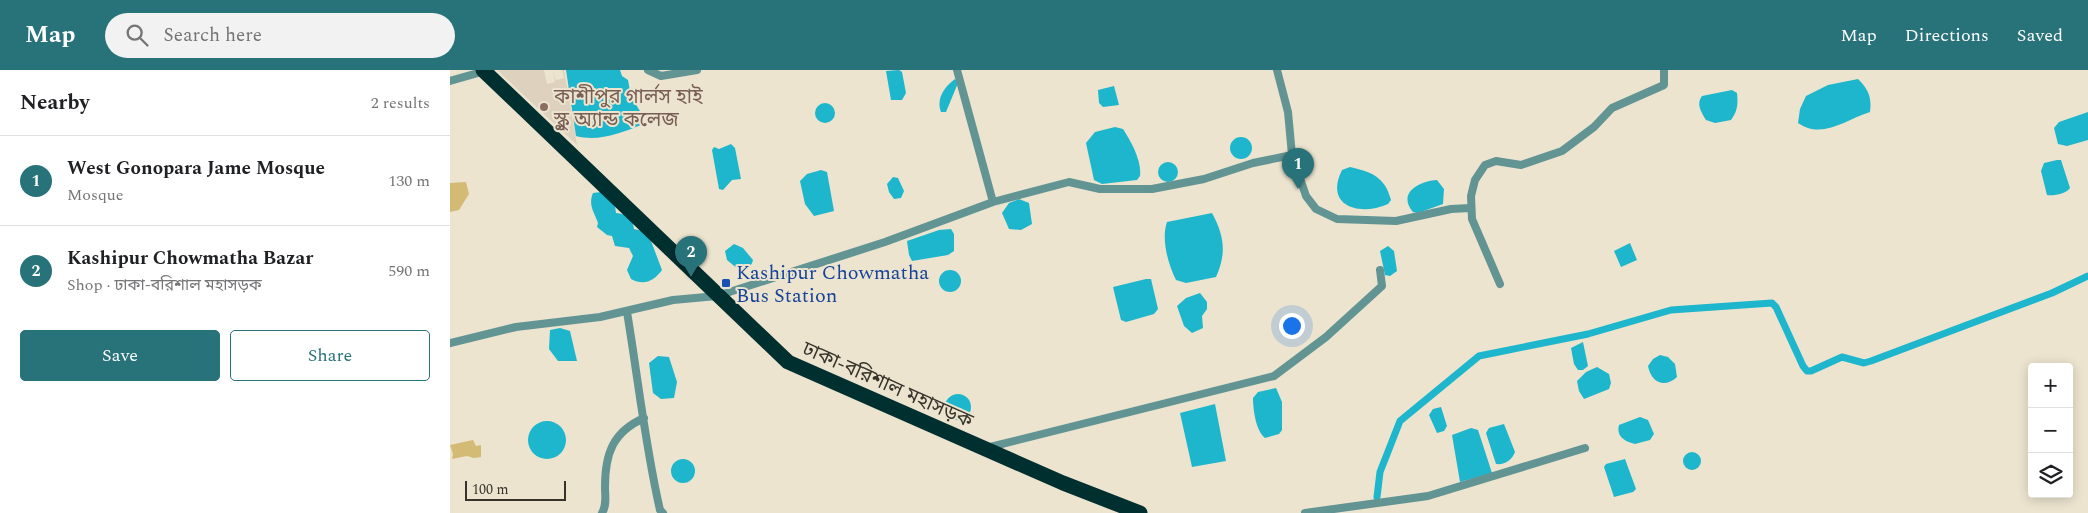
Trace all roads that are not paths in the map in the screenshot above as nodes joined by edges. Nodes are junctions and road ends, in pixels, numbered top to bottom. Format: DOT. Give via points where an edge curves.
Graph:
graph roads {
  1 [pos="485,70"];
  2 [pos="648,70"];
  3 [pos="696,70"];
  4 [pos="957,70"];
  5 [pos="1277,70"];
  6 [pos="1664,70"];
  7 [pos="450,81"];
  8 [pos="1292,155"];
  9 [pos="993,202"];
  10 [pos="1470,208"];
  11 [pos="1380,270"];
  12 [pos="1500,284"];
  13 [pos="717,296"];
  14 [pos="627,312"];
  15 [pos="450,342"];
  16 [pos="644,418"];
  17 [pos="984,448"];
  18 [pos="1585,448"];
  19 [pos="602,513"];
  20 [pos="663,513"];
  21 [pos="1140,513"];
  22 [pos="1305,513"];
  1 -- 7 [label="street"];
  1 -- 13 [label="highway, ঢাকা-বরিশাল মহাসড়ক"];
  2 -- 3 [label="street" via="661,76"];
  4 -- 9 [label="street"];
  5 -- 8 [label="street" via="1288,112"];
  6 -- 10 [label="street" via="1664,85 1612,108 1594,127 1562,151 1521,165 1496,161 1486,165 1475,180"];
  8 -- 9 [label="street" via="1253,163 1204,179 1152,189 1100,189 1069,182"];
  8 -- 10 [label="street" via="1306,196 1316,209 1337,219 1396,221"];
  9 -- 13 [label="street" via="885,242"];
  10 -- 12 [label="street"];
  11 -- 17 [label="street" via="1382,286 1326,337 1274,376"];
  13 -- 14 [label="street" via="673,300"];
  13 -- 17 [label="highway, ঢাকা-বরিশাল মহাসড়ক" via="788,362"];
  14 -- 15 [label="street" via="516,327"];
  14 -- 16 [label="street"];
  16 -- 19 [label="street" via="619,433 612,447 605,471 605,507"];
  16 -- 20 [label="street" via="649,462"];
  17 -- 21 [label="highway, ঢাকা-বরিশাল মহাসড়ক"];
  18 -- 22 [label="street" via="1428,496"];
}
